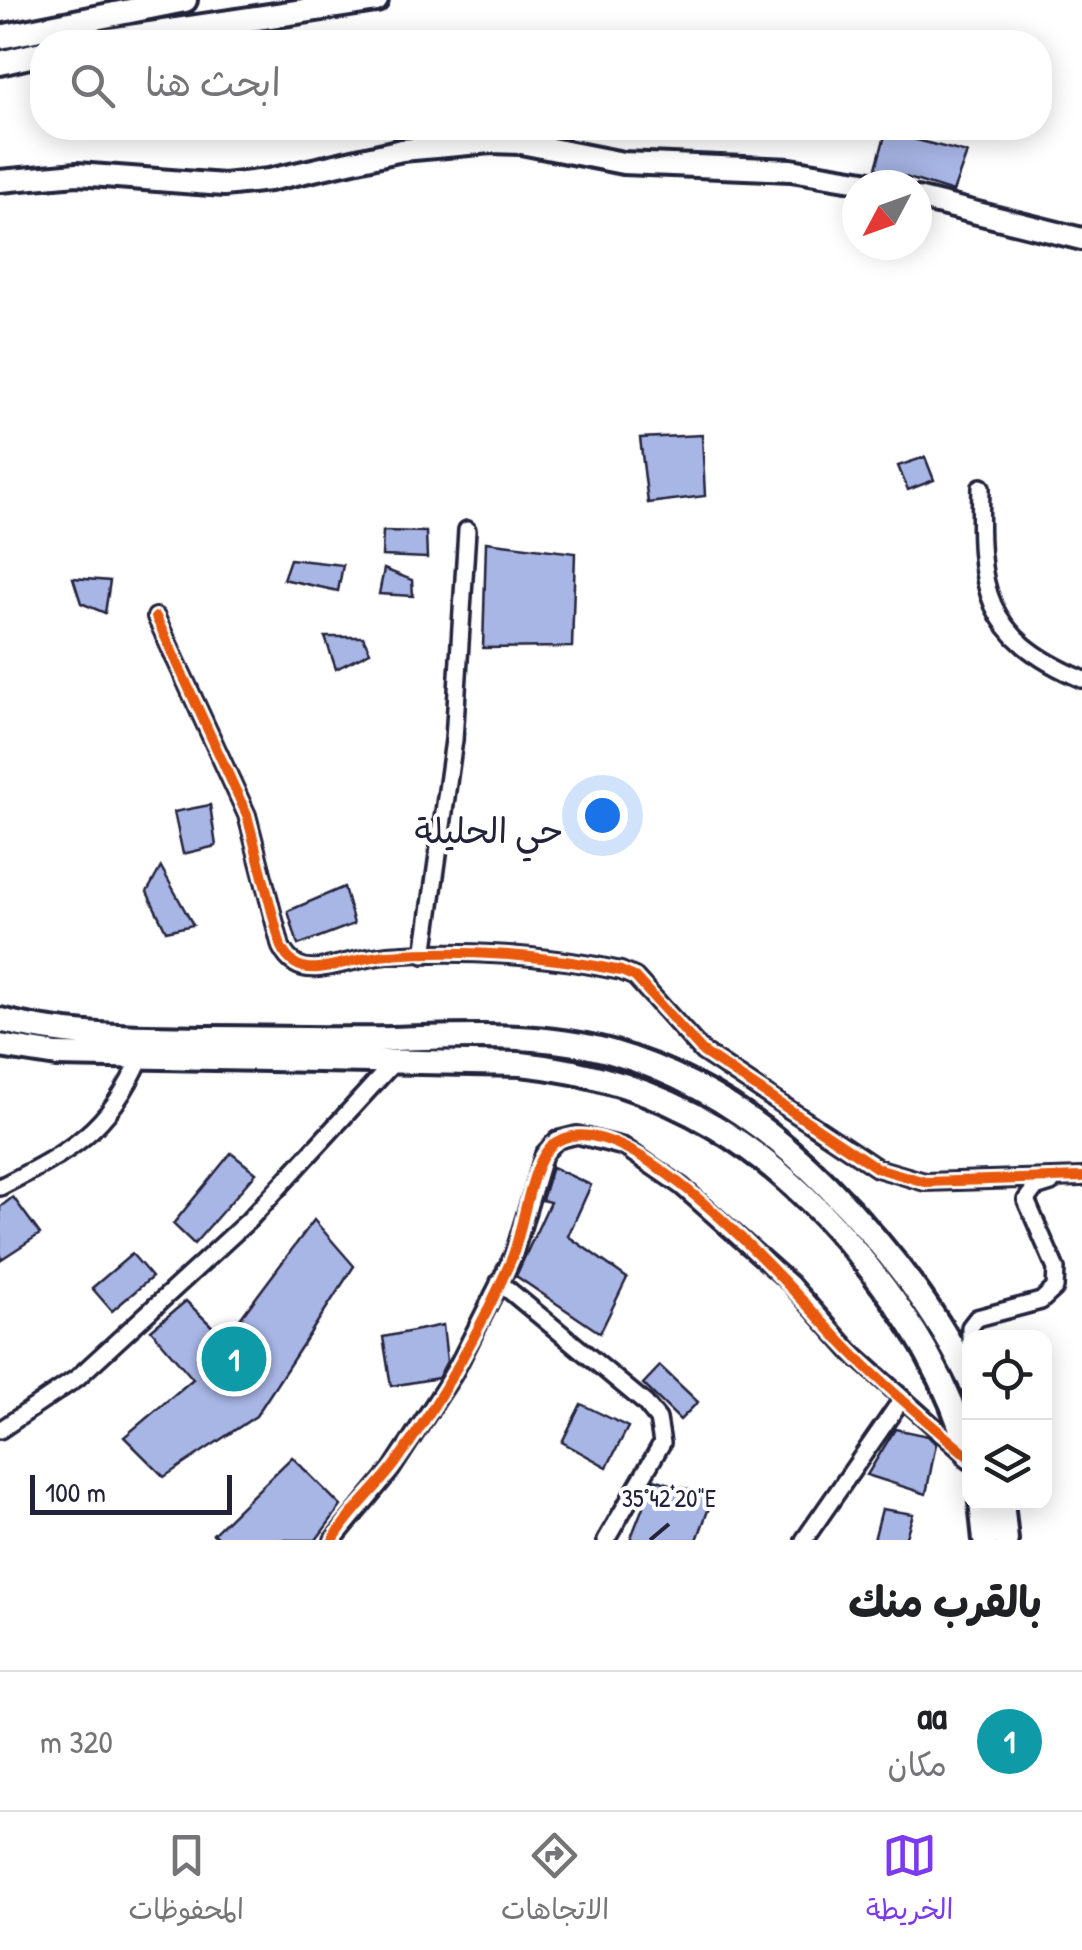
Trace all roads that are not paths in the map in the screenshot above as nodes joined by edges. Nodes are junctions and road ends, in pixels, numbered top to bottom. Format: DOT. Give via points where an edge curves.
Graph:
graph roads {
  1 [pos="185,0"];
  2 [pos="376,0"];
  3 [pos="35,30"];
  4 [pos="177,30"];
  5 [pos="30,31"];
  6 [pos="0,37"];
  7 [pos="30,56"];
  8 [pos="0,63"];
  9 [pos="842,178"];
  10 [pos="0,180"];
  11 [pos="932,202"];
  12 [pos="1082,239"];
  13 [pos="981,487"];
  14 [pos="466,530"];
  15 [pos="156,616"];
  16 [pos="1082,679"];
  17 [pos="424,955"];
  18 [pos="0,1020"];
  19 [pos="0,1046"];
  20 [pos="703,1052"];
  21 [pos="140,1058"];
  22 [pos="396,1060"];
  23 [pos="684,1081"];
  24 [pos="1078,1177"];
  25 [pos="0,1187"];
  26 [pos="499,1282"];
  27 [pos="970,1330"];
  28 [pos="962,1366"];
  29 [pos="902,1399"];
  30 [pos="0,1430"];
  31 [pos="962,1433"];
  32 [pos="962,1450"];
  33 [pos="981,1510"];
  34 [pos="1003,1510"];
  35 [pos="333,1540"];
  36 [pos="606,1540"];
  37 [pos="804,1540"];
  38 [pos="985,1540"];
  39 [pos="1006,1540"];
  1 -- 3 [label="main road"];
  2 -- 4 [label="main road"];
  5 -- 6 [label="main road"];
  7 -- 8 [label="main road"];
  9 -- 10 [label="street" via="624,163 491,142 402,150 224,185 78,174"];
  11 -- 12 [label="street"];
  13 -- 16 [label="street" via="979,542 1003,628 1020,646"];
  14 -- 17 [label="street" via="456,724"];
  15 -- 17 [label="street" via="246,815 289,961 311,969"];
  17 -- 20 [label="street" via="516,957 630,974"];
  18 -- 23 [label="main road" via="90,1036 503,1038 608,1051"];
  19 -- 21 [label="main road"];
  20 -- 23 [label="street"];
  20 -- 24 [label="street" via="852,1155 890,1173 926,1182"];
  21 -- 22 [label="main road"];
  21 -- 25 [label="street" via="120,1102 98,1127"];
  22 -- 30 [label="street" via="250,1220 77,1378"];
  22 -- 31 [label="main road" via="571,1069 646,1090 725,1130 779,1168 826,1215 900,1306 943,1377"];
  23 -- 28 [label="main road" via="760,1126 848,1208 942,1327"];
  24 -- 27 [label="street" via="1035,1188 1026,1200 1056,1269 1056,1288 1041,1301 977,1318"];
  26 -- 29 [label="street" via="550,1146 577,1135 608,1141 642,1156 756,1251"];
  26 -- 35 [label="street" via="428,1416"];
  26 -- 36 [label="street" via="658,1419 662,1443"];
  29 -- 32 [label="street"];
  29 -- 37 [label="street"];
  33 -- 38 [label="main road"];
  34 -- 39 [label="main road"];
}
